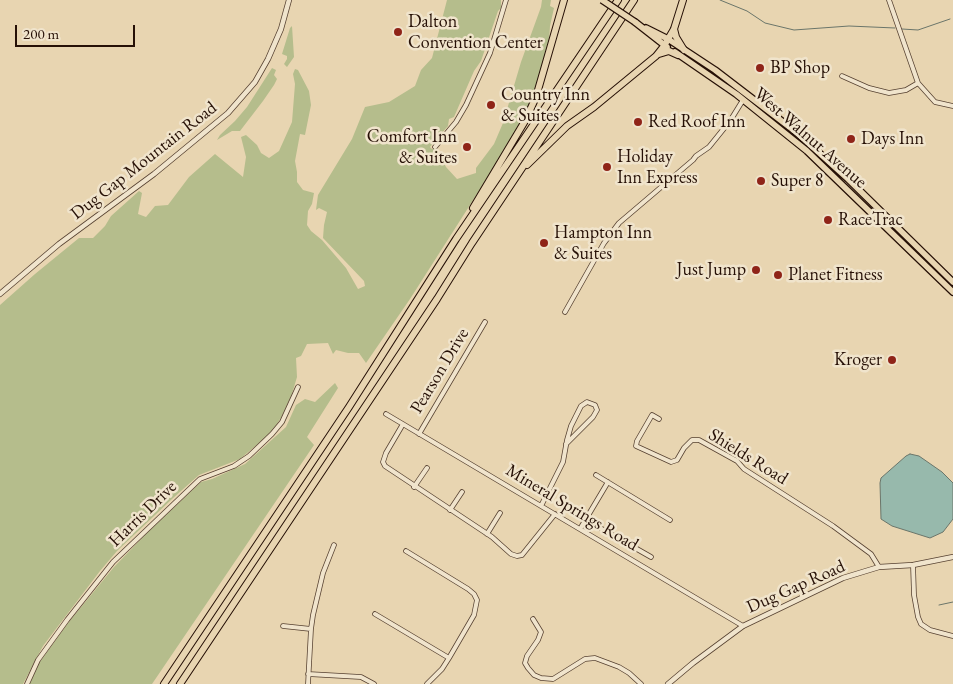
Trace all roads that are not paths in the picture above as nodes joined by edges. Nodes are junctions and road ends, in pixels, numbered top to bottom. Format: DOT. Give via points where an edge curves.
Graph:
graph roads {
  1 [pos="289,0"];
  2 [pos="506,0"];
  3 [pos="564,0"];
  4 [pos="602,0"];
  5 [pos="618,0"];
  6 [pos="634,0"];
  7 [pos="683,0"];
  8 [pos="889,0"];
  9 [pos="674,28"];
  10 [pos="666,43"];
  11 [pos="681,52"];
  12 [pos="656,56"];
  13 [pos="842,76"];
  14 [pos="918,82"];
  15 [pos="747,94"];
  16 [pos="743,100"];
  17 [pos="953,106"];
  18 [pos="435,147"];
  19 [pos="838,170"];
  20 [pos="520,171"];
  21 [pos="834,176"];
  22 [pos="456,239"];
  23 [pos="953,282"];
  24 [pos="953,292"];
  25 [pos="0,294"];
  26 [pos="565,312"];
  27 [pos="485,322"];
  28 [pos="298,387"];
  29 [pos="386,414"];
  30 [pos="659,419"];
  31 [pos="403,424"];
  32 [pos="419,434"];
  33 [pos="566,444"];
  34 [pos="427,468"];
  35 [pos="596,475"];
  36 [pos="608,482"];
  37 [pos="414,487"];
  38 [pos="462,492"];
  39 [pos="541,506"];
  40 [pos="450,510"];
  41 [pos="500,513"];
  42 [pos="555,514"];
  43 [pos="586,520"];
  44 [pos="670,520"];
  45 [pos="580,529"];
  46 [pos="487,534"];
  47 [pos="334,544"];
  48 [pos="634,547"];
  49 [pos="406,551"];
  50 [pos="627,557"];
  51 [pos="651,557"];
  52 [pos="953,557"];
  53 [pos="913,565"];
  54 [pos="879,567"];
  55 [pos="375,614"];
  56 [pos="533,619"];
  57 [pos="283,626"];
  58 [pos="744,626"];
  59 [pos="311,629"];
  60 [pos="953,636"];
  61 [pos="449,658"];
  62 [pos="308,674"];
  63 [pos="26,684"];
  64 [pos="164,684"];
  65 [pos="180,684"];
  66 [pos="308,684"];
  67 [pos="374,684"];
  68 [pos="427,684"];
  69 [pos="641,684"];
  70 [pos="668,684"];
  1 -- 25 [label="street, Dug Gap Mountain Road" via="281,30 268,59 255,82 228,113"];
  2 -- 18 [label="street" via="490,52 466,105"];
  3 -- 22 [label="highway" via="536,97"];
  4 -- 10 [label="main road, West Walnut Avenue, bridge"];
  5 -- 22 [label="highway"];
  6 -- 20 [label="highway"];
  7 -- 9 [label="highway"];
  8 -- 14 [label="street"];
  9 -- 10 [label="highway"];
  9 -- 11 [label="highway"];
  10 -- 11 [label="main road, West Walnut Avenue"];
  10 -- 12 [label="highway"];
  11 -- 12 [label="highway" via="669,51"];
  11 -- 15 [label="main road, West Walnut Avenue"];
  11 -- 16 [label="main road, West Walnut Avenue"];
  12 -- 20 [label="highway" via="566,126"];
  13 -- 14 [label="street" via="888,93 906,90"];
  14 -- 17 [label="street" via="935,102"];
  15 -- 16 [label="street"];
  15 -- 19 [label="main road, West Walnut Avenue"];
  16 -- 21 [label="main road, West Walnut Avenue"];
  16 -- 26 [label="street" via="709,147 619,223"];
  19 -- 21 [label="street"];
  19 -- 23 [label="main road, West Walnut Avenue"];
  20 -- 65 [label="highway"];
  21 -- 24 [label="main road, West Walnut Avenue"];
  22 -- 64 [label="highway" via="349,407"];
  27 -- 32 [label="street, Pearson Drive"];
  28 -- 63 [label="street, Harris Drive" via="282,422 272,434 234,466 200,479 114,562 38,660"];
  29 -- 31 [label="street, Mineral Springs Road"];
  30 -- 54 [label="street, Shields Road" via="652,415 636,446 671,462 677,460 692,440 700,440 833,526 871,554"];
  31 -- 32 [label="street, Mineral Springs Road"];
  31 -- 37 [label="street" via="383,462"];
  32 -- 39 [label="street, Mineral Springs Road"];
  33 -- 33 [label="street" via="581,406 587,402 595,405 597,410 593,416"];
  33 -- 39 [label="street" via="563,462"];
  34 -- 37 [label="street"];
  35 -- 36 [label="street"];
  36 -- 43 [label="street"];
  36 -- 44 [label="street"];
  37 -- 40 [label="street"];
  38 -- 40 [label="street"];
  39 -- 42 [label="street, Mineral Springs Road"];
  40 -- 46 [label="street"];
  41 -- 46 [label="street"];
  42 -- 45 [label="street, Mineral Springs Road"];
  42 -- 46 [label="street" via="520,556 511,554"];
  43 -- 45 [label="street"];
  43 -- 48 [label="street"];
  45 -- 50 [label="street, Mineral Springs Road"];
  47 -- 59 [label="street" via="323,573"];
  48 -- 50 [label="street"];
  48 -- 51 [label="street"];
  49 -- 61 [label="street" via="468,589 477,600 474,614"];
  50 -- 58 [label="street, Mineral Springs Road"];
  52 -- 53 [label="street, Dug Gap Road"];
  53 -- 54 [label="street, Dug Gap Road"];
  53 -- 60 [label="street" via="914,595 921,624"];
  54 -- 58 [label="street, Dug Gap Road" via="843,578"];
  55 -- 61 [label="street"];
  56 -- 69 [label="street" via="541,632 526,663 534,675 553,679 585,659 595,658 619,667"];
  57 -- 59 [label="street"];
  58 -- 70 [label="street, Dug Gap Road"];
  59 -- 62 [label="street"];
  61 -- 68 [label="street"];
  62 -- 66 [label="street"];
  62 -- 67 [label="street" via="361,677"];
}
